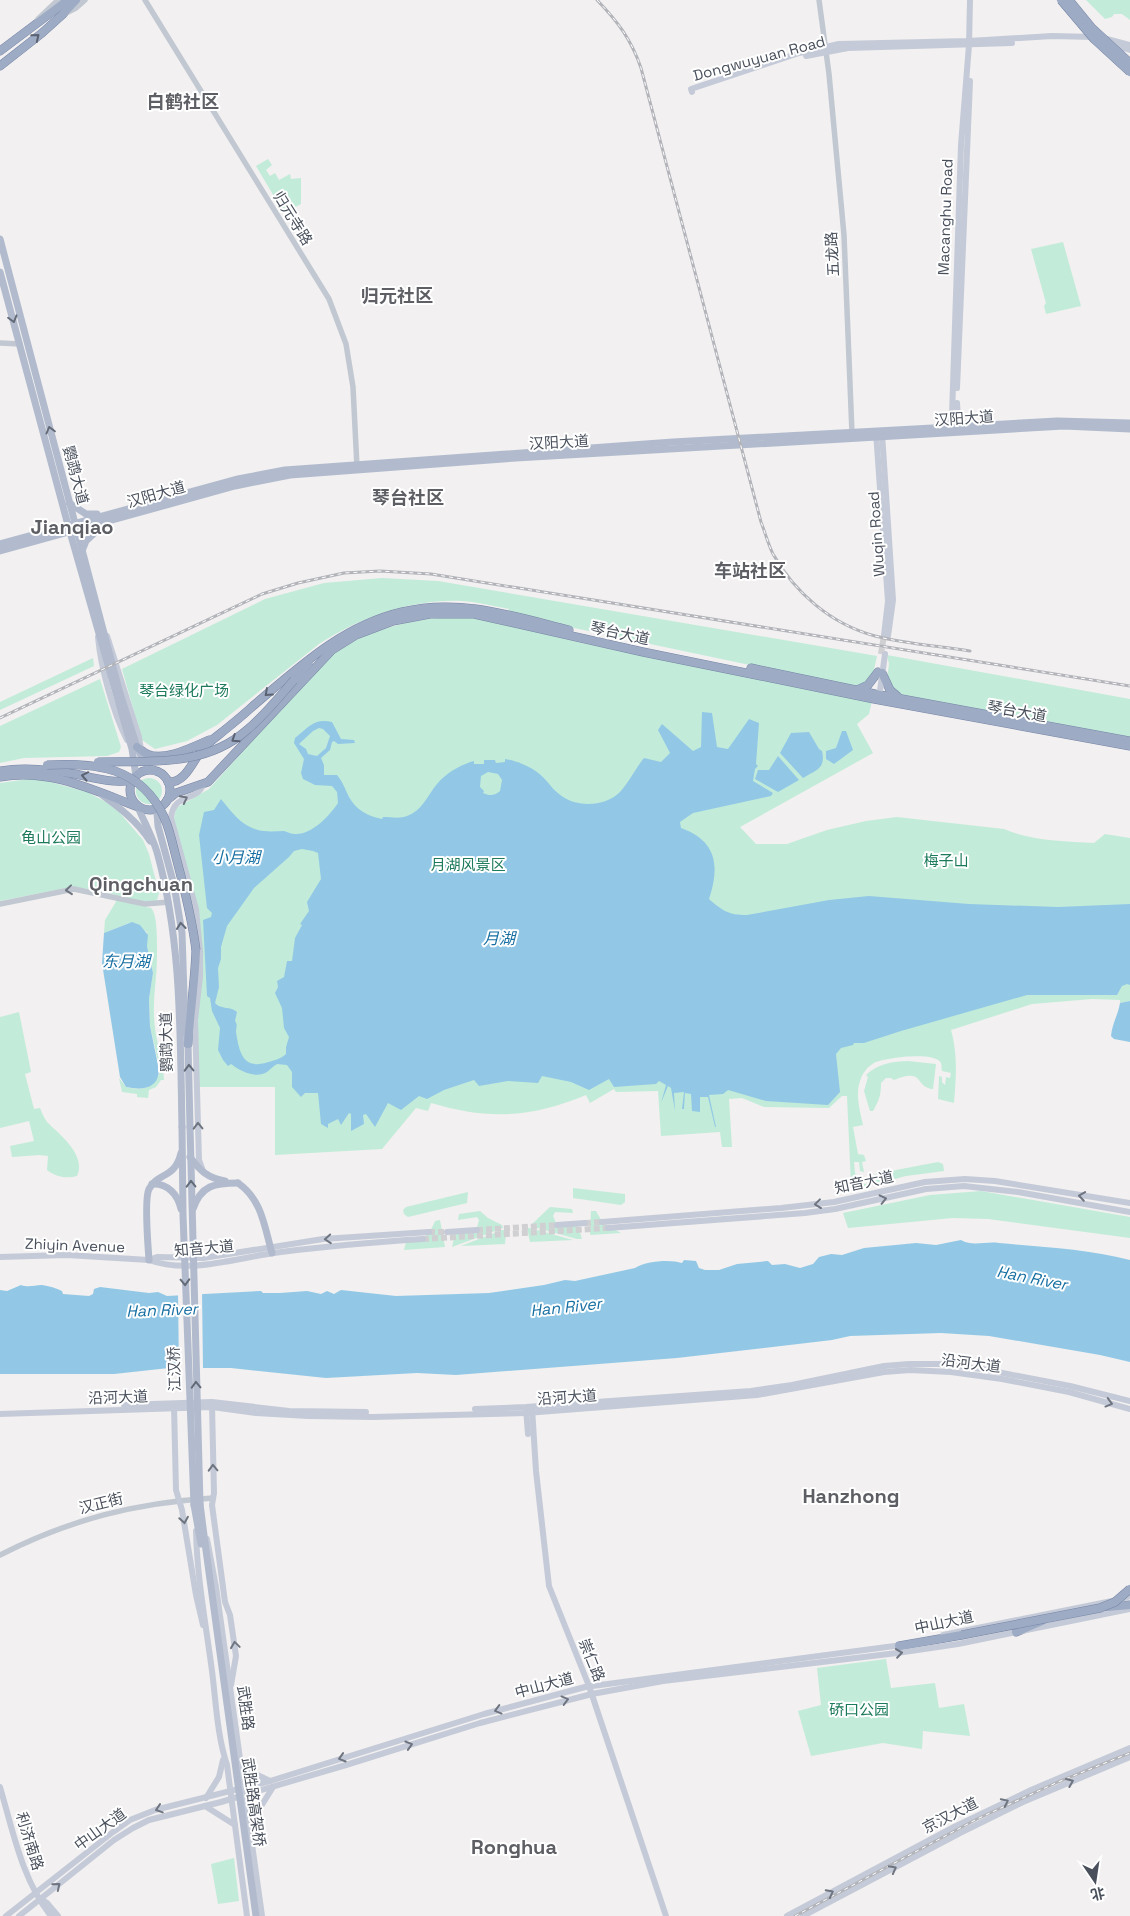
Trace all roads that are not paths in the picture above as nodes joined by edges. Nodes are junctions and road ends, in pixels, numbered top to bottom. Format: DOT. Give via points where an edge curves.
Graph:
graph roads {
  1 [pos="84,0"];
  2 [pos="146,0"];
  3 [pos="819,0"];
  4 [pos="970,0"];
  5 [pos="974,0"];
  6 [pos="1060,0"];
  7 [pos="1069,0"];
  8 [pos="68,1"];
  9 [pos="62,15"];
  10 [pos="970,43"];
  11 [pos="1130,45"];
  12 [pos="827,49"];
  13 [pos="1130,50"];
  14 [pos="0,51"];
  15 [pos="1130,63"];
  16 [pos="0,66"];
  17 [pos="1130,72"];
  18 [pos="0,239"];
  19 [pos="0,272"];
  20 [pos="0,343"];
  21 [pos="20,344"];
  22 [pos="1130,423"];
  23 [pos="967,426"];
  24 [pos="937,427"];
  25 [pos="1130,429"];
  26 [pos="852,432"];
  27 [pos="879,434"];
  28 [pos="358,468"];
  29 [pos="66,504"];
  30 [pos="105,514"];
  31 [pos="106,523"];
  32 [pos="72,528"];
  33 [pos="49,534"];
  34 [pos="0,544"];
  35 [pos="0,551"];
  36 [pos="79,552"];
  37 [pos="886,635"];
  38 [pos="320,651"];
  39 [pos="883,654"];
  40 [pos="880,673"];
  41 [pos="857,690"];
  42 [pos="877,697"];
  43 [pos="904,699"];
  44 [pos="218,736"];
  45 [pos="1130,741"];
  46 [pos="1130,746"];
  47 [pos="137,749"];
  48 [pos="65,764"];
  49 [pos="23,769"];
  50 [pos="0,771"];
  51 [pos="154,771"];
  52 [pos="0,777"];
  53 [pos="135,778"];
  54 [pos="168,782"];
  55 [pos="203,785"];
  56 [pos="98,792"];
  57 [pos="167,800"];
  58 [pos="138,806"];
  59 [pos="160,807"];
  60 [pos="157,852"];
  61 [pos="168,902"];
  62 [pos="0,904"];
  63 [pos="188,1044"];
  64 [pos="182,1150"];
  65 [pos="190,1156"];
  66 [pos="205,1174"];
  67 [pos="238,1183"];
  68 [pos="152,1184"];
  69 [pos="1130,1204"];
  70 [pos="1130,1212"];
  71 [pos="183,1214"];
  72 [pos="191,1214"];
  73 [pos="602,1222"];
  74 [pos="585,1223"];
  75 [pos="557,1225"];
  76 [pos="608,1228"];
  77 [pos="477,1230"];
  78 [pos="429,1232"];
  79 [pos="447,1232"];
  80 [pos="183,1233"];
  81 [pos="192,1233"];
  82 [pos="423,1239"];
  83 [pos="271,1250"];
  84 [pos="0,1256"];
  85 [pos="149,1260"];
  86 [pos="1130,1401"];
  87 [pos="212,1404"];
  88 [pos="174,1405"];
  89 [pos="1130,1409"];
  90 [pos="529,1410"];
  91 [pos="542,1411"];
  92 [pos="0,1412"];
  93 [pos="516,1412"];
  94 [pos="530,1428"];
  95 [pos="213,1498"];
  96 [pos="179,1500"];
  97 [pos="197,1504"];
  98 [pos="200,1522"];
  99 [pos="203,1543"];
  100 [pos="0,1555"];
  101 [pos="216,1587"];
  102 [pos="1130,1589"];
  103 [pos="1130,1596"];
  104 [pos="225,1602"];
  105 [pos="1130,1607"];
  106 [pos="1016,1632"];
  107 [pos="207,1633"];
  108 [pos="899,1646"];
  109 [pos="587,1687"];
  110 [pos="230,1693"];
  111 [pos="590,1694"];
  112 [pos="1130,1748"];
  113 [pos="223,1753"];
  114 [pos="240,1756"];
  115 [pos="1130,1757"];
  116 [pos="272,1784"];
  117 [pos="0,1787"];
  118 [pos="244,1791"];
  119 [pos="231,1795"];
  120 [pos="206,1798"];
  121 [pos="205,1806"];
  122 [pos="250,1824"];
  123 [pos="235,1825"];
  124 [pos="36,1893"];
  125 [pos="40,1899"];
  126 [pos="6,1916"];
  127 [pos="19,1916"];
  128 [pos="51,1916"];
  129 [pos="58,1916"];
  130 [pos="247,1916"];
  131 [pos="251,1916"];
  132 [pos="256,1916"];
  133 [pos="262,1916"];
  134 [pos="661,1916"];
  135 [pos="666,1916"];
  136 [pos="787,1916"];
  137 [pos="803,1916"];
  1 -- 9 [label="street"];
  2 -- 28 [label="street, 归元寺路" via="329,299 346,344 353,387"];
  3 -- 12 [label="street, 五龙路"];
  4 -- 10 [label="main road, Macanghu Road"];
  5 -- 10 [label="main road, Macanghu Road"];
  6 -- 17 [label="highway, bridge" via="1084,29"];
  7 -- 15 [label="highway, bridge" via="1092,28"];
  8 -- 9 [label="highway"];
  8 -- 14 [label="highway"];
  16 -- 9 [label="highway, one-way"];
  10 -- 11 [label="main road, Dongwuyuan Road" via="1081,36"];
  10 -- 12 [label="main road, Dongwuyuan Road"];
  10 -- 13 [label="main road, Dongwuyuan Road" via="1075,40 1105,42"];
  10 -- 23 [label="main road, Macanghu Road" via="956,410 958,418"];
  10 -- 24 [label="main road, Macanghu Road" via="961,145 952,415 948,423"];
  12 -- 12 [label="main road, Dongwuyuan Road" via="691,89 692,92"];
  12 -- 26 [label="street, 五龙路" via="844,236"];
  29 -- 18 [label="main road, 鹦鹉大道, one-way"];
  19 -- 21 [label="main road, 鹦鹉大道, one-way"];
  20 -- 21 [label="street"];
  21 -- 29 [label="main road, 鹦鹉大道"];
  22 -- 23 [label="main road, 汉阳大道" via="1057,421"];
  23 -- 24 [label="main road, 汉阳大道"];
  24 -- 27 [label="main road, 汉阳大道"];
  25 -- 27 [label="main road, 汉阳大道" via="1064,426"];
  26 -- 27 [label="main road, 汉阳大道"];
  26 -- 28 [label="main road, 汉阳大道"];
  27 -- 28 [label="main road, 汉阳大道"];
  27 -- 37 [label="main road, Wuqin Road" via="888,596"];
  28 -- 30 [label="main road, 汉阳大道" via="272,472"];
  28 -- 31 [label="main road, 汉阳大道" via="273,477"];
  29 -- 30 [label="main road" via="86,514"];
  29 -- 32 [label="main road, 鹦鹉大道"];
  29 -- 33 [label="main road" via="61,522"];
  30 -- 32 [label="main road, 汉阳大道"];
  31 -- 32 [label="main road, 汉阳大道"];
  31 -- 36 [label="main road"];
  32 -- 33 [label="main road, 汉阳大道"];
  32 -- 36 [label="main road, 鹦鹉大道"];
  33 -- 34 [label="main road, 汉阳大道"];
  33 -- 35 [label="main road, 汉阳大道"];
  33 -- 36 [label="main road" via="67,539"];
  36 -- 47 [label="main road, 鹦鹉大道"];
  38 -- 41 [label="highway, 琴台大道" via="347,633 387,616 429,608 466,607"];
  38 -- 44 [label="highway, 琴台大道, one-way"];
  38 -- 48 [label="highway, one-way, bridge" via="247,731 204,755 175,760"];
  39 -- 40 [label="main road"];
  40 -- 41 [label="highway"];
  40 -- 42 [label="main road"];
  40 -- 43 [label="highway" via="891,691"];
  41 -- 42 [label="highway, 琴台大道"];
  42 -- 43 [label="highway, 琴台大道"];
  42 -- 46 [label="highway, 琴台大道"];
  42 -- 55 [label="highway, 琴台大道" via="615,646 474,614 430,614 373,628 332,650 224,767"];
  43 -- 45 [label="highway, 琴台大道"];
  44 -- 47 [label="highway" via="172,754 154,756"];
  44 -- 54 [label="highway, 琴台大道" via="200,751 178,781"];
  47 -- 51 [label="main road, 鹦鹉大道"];
  47 -- 53 [label="main road, 鹦鹉大道"];
  48 -- 49 [label="highway, bridge"];
  48 -- 63 [label="highway, bridge" via="103,766 125,774 157,804 169,831 190,908 196,950"];
  49 -- 50 [label="highway"];
  53 -- 49 [label="highway, one-way" via="120,782"];
  51 -- 53 [label="highway" via="144,771"];
  51 -- 54 [label="highway"];
  52 -- 56 [label="highway" via="29,774 54,777"];
  53 -- 58 [label="highway" via="130,791"];
  54 -- 57 [label="highway" via="170,794"];
  55 -- 57 [label="highway, 琴台大道" via="176,793"];
  66 -- 55 [label="main road, one-way" via="199,1160 195,1020 200,951 196,909 171,818 177,802 199,792"];
  56 -- 58 [label="highway"];
  56 -- 60 [label="main road" via="139,826"];
  57 -- 59 [label="highway"];
  58 -- 59 [label="highway" via="149,810"];
  58 -- 60 [label="main road"];
  63 -- 59 [label="main road, 鹦鹉大道, one-way" via="181,922 158,819"];
  60 -- 61 [label="main road, 鹦鹉大道"];
  61 -- 62 [label="street, one-way" via="145,904 74,889"];
  61 -- 64 [label="main road, 鹦鹉大道, bridge" via="178,973"];
  65 -- 63 [label="main road, 鹦鹉大道, one-way, bridge"];
  64 -- 68 [label="main road" via="175,1168"];
  64 -- 71 [label="main road, 鹦鹉大道, bridge"];
  65 -- 66 [label="main road, bridge"];
  72 -- 65 [label="main road, 鹦鹉大道, one-way, bridge"];
  66 -- 67 [label="main road, bridge" via="213,1179"];
  67 -- 72 [label="main road, bridge" via="221,1183 206,1189 200,1194"];
  67 -- 83 [label="main road" via="254,1197"];
  68 -- 71 [label="main road, bridge" via="174,1193"];
  68 -- 85 [label="main road" via="147,1196"];
  69 -- 73 [label="main road, 知音大道, one-way" via="995,1181 965,1179 925,1182 839,1201 790,1207"];
  76 -- 70 [label="main road, 知音大道, one-way" via="805,1213 926,1189 964,1186"];
  71 -- 80 [label="main road, 鹦鹉大道, bridge"];
  72 -- 81 [label="main road, 鹦鹉大道, bridge"];
  74 -- 75 [label="main road"];
  77 -- 79 [label="main road"];
  78 -- 83 [label="main road, 知音大道, one-way" via="324,1239"];
  80 -- 97 [label="main road, 江汉桥, one-way, bridge"];
  97 -- 81 [label="main road, 江汉桥, one-way, bridge"];
  82 -- 83 [label="main road, 知音大道"];
  83 -- 85 [label="main road, 知音大道" via="194,1265 160,1264"];
  84 -- 85 [label="main road, Zhiyin Avenue" via="66,1255"];
  86 -- 90 [label="main road, 沿河大道" via="982,1369 908,1364 751,1391"];
  87 -- 88 [label="main road, 沿河大道"];
  87 -- 90 [label="main road, 沿河大道" via="338,1413"];
  87 -- 93 [label="main road, 沿河大道" via="264,1414 308,1416"];
  95 -- 87 [label="main road, one-way"];
  88 -- 92 [label="main road, 沿河大道"];
  88 -- 96 [label="main road"];
  91 -- 89 [label="main road, 沿河大道, one-way" via="757,1395 910,1370 1002,1379 1069,1392"];
  90 -- 91 [label="main road, 沿河大道"];
  90 -- 93 [label="main road, 沿河大道"];
  90 -- 94 [label="main road, 崇仁路"];
  91 -- 94 [label="main road"];
  93 -- 94 [label="main road"];
  94 -- 109 [label="main road, 崇仁路" via="549,1586"];
  95 -- 96 [label="street, 汉正街"];
  95 -- 104 [label="main road"];
  96 -- 100 [label="street, 汉正街" via="79,1520"];
  96 -- 107 [label="main road, one-way" via="200,1618"];
  97 -- 98 [label="main road, 武胜路"];
  98 -- 99 [label="main road"];
  98 -- 101 [label="main road, 武胜路" via="211,1555"];
  98 -- 107 [label="main road, 武胜路" via="197,1557"];
  99 -- 131 [label="main road, 武胜路高架桥"];
  99 -- 132 [label="main road, 武胜路高架桥, bridge"];
  101 -- 104 [label="main road"];
  101 -- 110 [label="main road, 武胜路"];
  102 -- 108 [label="highway, bridge" via="1107,1606"];
  103 -- 108 [label="main road, 中山大道" via="914,1640"];
  110 -- 104 [label="main road, one-way" via="236,1656 230,1614"];
  105 -- 106 [label="main road, 中山大道"];
  105 -- 106 [label="highway, bridge" via="1118,1605 1048,1619"];
  111 -- 106 [label="main road, 中山大道, one-way" via="671,1680 897,1654"];
  107 -- 113 [label="main road, 武胜路"];
  108 -- 109 [label="main road, 中山大道"];
  109 -- 111 [label="main road, 崇仁路"];
  109 -- 116 [label="main road, 中山大道, one-way" via="467,1719"];
  110 -- 114 [label="main road, 武胜路"];
  116 -- 111 [label="main road, 中山大道, one-way"];
  111 -- 134 [label="main road, 崇仁路"];
  111 -- 135 [label="main road, 崇仁路"];
  136 -- 112 [label="main road, 京汉大道, one-way" via="954,1827 1030,1790"];
  113 -- 119 [label="main road, 武胜路"];
  113 -- 120 [label="main road" via="222,1769"];
  114 -- 116 [label="main road" via="251,1772"];
  114 -- 118 [label="main road, 武胜路"];
  137 -- 115 [label="main road, 京汉大道, one-way" via="1023,1802"];
  116 -- 118 [label="main road, 中山大道"];
  116 -- 122 [label="main road"];
  117 -- 124 [label="main road, 利济南路" via="28,1879"];
  118 -- 119 [label="main road, 中山大道"];
  118 -- 122 [label="main road, 武胜路"];
  119 -- 120 [label="main road, 中山大道"];
  119 -- 121 [label="main road, 中山大道"];
  119 -- 123 [label="main road, 武胜路"];
  120 -- 124 [label="main road, 中山大道, one-way" via="155,1810 130,1820"];
  121 -- 123 [label="main road"];
  125 -- 121 [label="main road, 中山大道, one-way" via="133,1828 149,1820"];
  122 -- 133 [label="main road, 武胜路"];
  123 -- 130 [label="main road, 武胜路"];
  124 -- 125 [label="main road, 利济南路"];
  124 -- 126 [label="main road, 中山大道"];
  125 -- 127 [label="main road, 中山大道"];
  125 -- 128 [label="main road"];
  125 -- 129 [label="main road" via="48,1903"];
}
